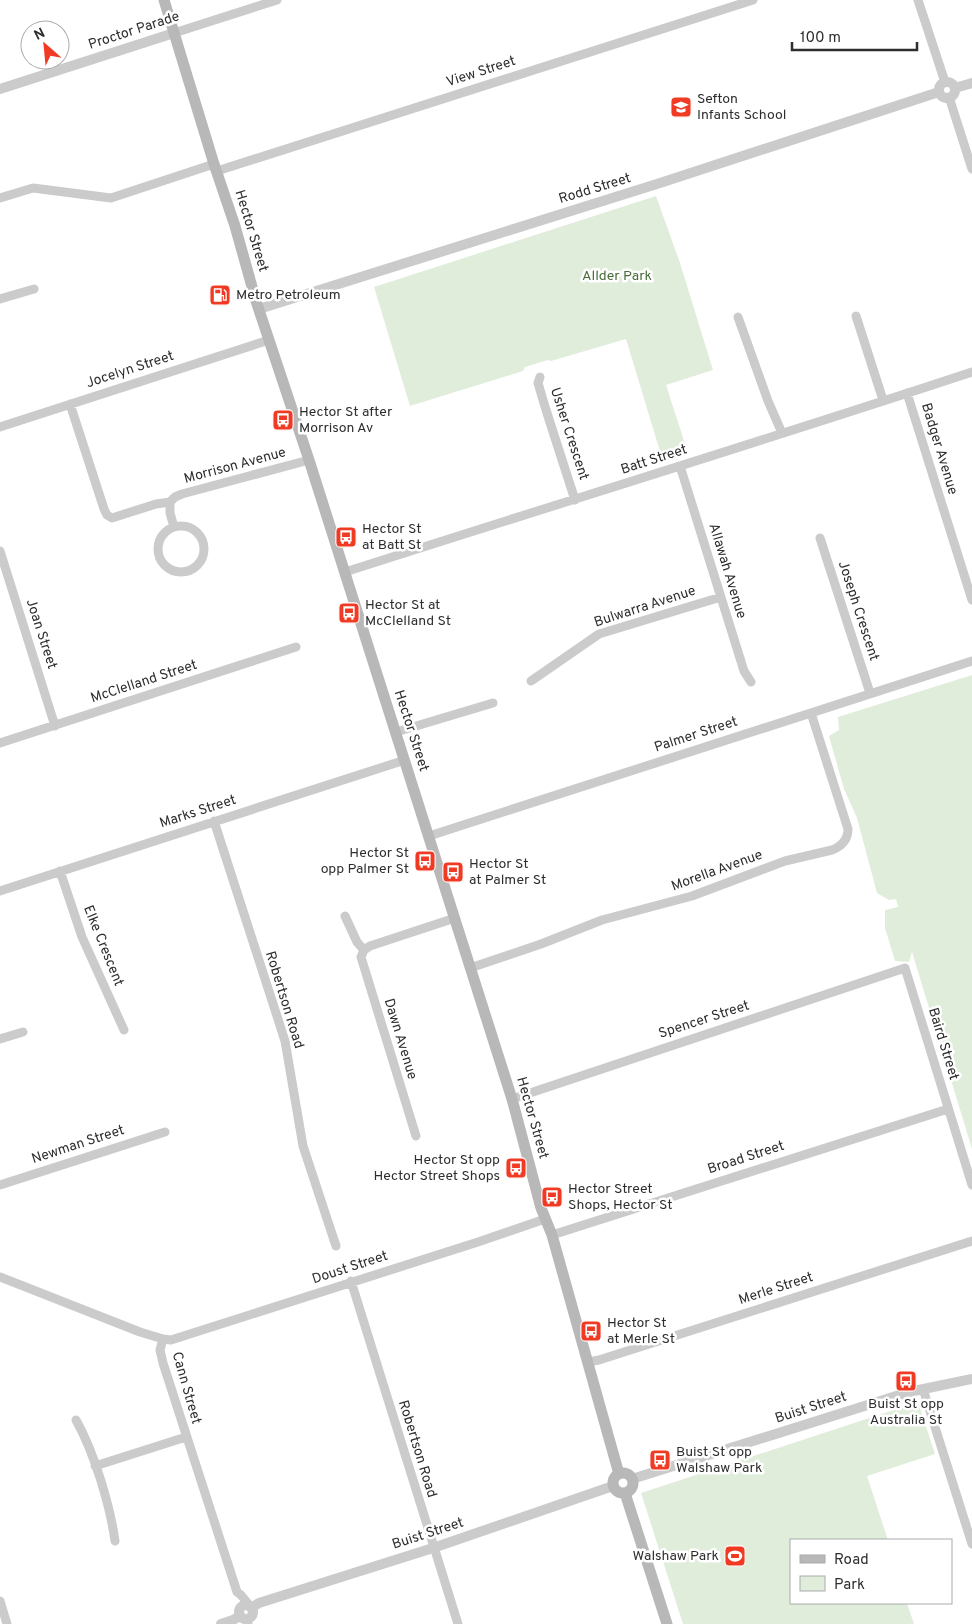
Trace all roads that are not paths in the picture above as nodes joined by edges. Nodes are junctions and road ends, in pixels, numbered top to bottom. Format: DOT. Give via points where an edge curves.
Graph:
graph roads {
  1 [pos="164,0"];
  2 [pos="277,0"];
  3 [pos="753,0"];
  4 [pos="918,0"];
  5 [pos="174,33"];
  6 [pos="945,82"];
  7 [pos="972,83"];
  8 [pos="0,89"];
  9 [pos="939,92"];
  10 [pos="952,93"];
  11 [pos="215,168"];
  12 [pos="972,170"];
  13 [pos="0,198"];
  14 [pos="34,289"];
  15 [pos="0,299"];
  16 [pos="259,309"];
  17 [pos="856,316"];
  18 [pos="738,317"];
  19 [pos="269,340"];
  20 [pos="972,372"];
  21 [pos="540,377"];
  22 [pos="907,393"];
  23 [pos="883,400"];
  24 [pos="70,404"];
  25 [pos="0,426"];
  26 [pos="782,433"];
  27 [pos="309,460"];
  28 [pos="680,466"];
  29 [pos="576,500"];
  30 [pos="170,502"];
  31 [pos="174,527"];
  32 [pos="820,538"];
  33 [pos="0,551"];
  34 [pos="344,572"];
  35 [pos="721,597"];
  36 [pos="972,600"];
  37 [pos="296,647"];
  38 [pos="972,661"];
  39 [pos="531,681"];
  40 [pos="751,682"];
  41 [pos="870,693"];
  42 [pos="493,703"];
  43 [pos="811,713"];
  44 [pos="55,726"];
  45 [pos="396,732"];
  46 [pos="0,744"];
  47 [pos="405,760"];
  48 [pos="214,821"];
  49 [pos="429,836"];
  50 [pos="60,872"];
  51 [pos="0,891"];
  52 [pos="344,916"];
  53 [pos="455,918"];
  54 [pos="364,950"];
  55 [pos="470,968"];
  56 [pos="905,968"];
  57 [pos="124,1030"];
  58 [pos="23,1032"];
  59 [pos="0,1039"];
  60 [pos="512,1098"];
  61 [pos="948,1109"];
  62 [pos="165,1132"];
  63 [pos="416,1136"];
  64 [pos="0,1185"];
  65 [pos="972,1185"];
  66 [pos="544,1219"];
  67 [pos="552,1235"];
  68 [pos="972,1241"];
  69 [pos="336,1246"];
  70 [pos="0,1277"];
  71 [pos="351,1281"];
  72 [pos="163,1339"];
  73 [pos="588,1362"];
  74 [pos="972,1379"];
  75 [pos="923,1389"];
  76 [pos="76,1420"];
  77 [pos="186,1437"];
  78 [pos="95,1466"];
  79 [pos="620,1474"];
  80 [pos="632,1480"];
  81 [pos="613,1486"];
  82 [pos="625,1493"];
  83 [pos="115,1541"];
  84 [pos="972,1544"];
  85 [pos="433,1548"];
  86 [pos="0,1601"];
  87 [pos="250,1607"];
  88 [pos="245,1620"];
  89 [pos="7,1624"];
  90 [pos="221,1624"];
  91 [pos="458,1624"];
  92 [pos="668,1624"];
  1 -- 5 [label="main road, Hector Street"];
  2 -- 5 [label="street, Proctor Parade"];
  3 -- 11 [label="street, View Street"];
  4 -- 6 [label="street"];
  5 -- 8 [label="street, Proctor Parade"];
  5 -- 11 [label="main road, Hector Street"];
  6 -- 9 [label="street"];
  6 -- 10 [label="street" via="951,83"];
  7 -- 10 [label="street"];
  9 -- 10 [label="street" via="943,97"];
  9 -- 16 [label="street, Rodd Street"];
  10 -- 12 [label="street"];
  11 -- 13 [label="street, View Street" via="110,198 33,188"];
  11 -- 16 [label="main road, Hector Street"];
  14 -- 15 [label="street"];
  16 -- 19 [label="main road, Hector Street"];
  17 -- 23 [label="street"];
  18 -- 26 [label="street"];
  19 -- 24 [label="street, Jocelyn Street"];
  19 -- 27 [label="main road, Hector Street"];
  20 -- 22 [label="street, Batt Street"];
  21 -- 29 [label="street, Usher Crescent" via="538,383"];
  22 -- 23 [label="street, Batt Street"];
  22 -- 36 [label="street, Badger Avenue"];
  23 -- 26 [label="street, Batt Street"];
  24 -- 25 [label="street, Jocelyn Street"];
  24 -- 30 [label="street, Morrison Avenue" via="109,517 116,518"];
  26 -- 28 [label="street, Batt Street"];
  27 -- 30 [label="street, Morrison Avenue" via="182,494"];
  27 -- 34 [label="main road, Hector Street"];
  28 -- 29 [label="street, Batt Street"];
  28 -- 35 [label="street, Allawah Avenue"];
  29 -- 34 [label="street, Batt Street"];
  30 -- 31 [label="street"];
  31 -- 31 [label="street" via="189,528 202,542 200,562 188,571 177,572 168,568 159,556 159,541"];
  32 -- 41 [label="street, Joseph Crescent"];
  33 -- 44 [label="street, Joan Street"];
  34 -- 45 [label="main road, Hector Street"];
  35 -- 39 [label="street, Bulwarra Avenue" via="599,634"];
  35 -- 40 [label="street, Allawah Avenue" via="744,671"];
  37 -- 44 [label="street, McClelland Street"];
  38 -- 41 [label="street, Palmer Street"];
  41 -- 43 [label="street, Palmer Street"];
  42 -- 45 [label="street"];
  43 -- 49 [label="street, Palmer Street"];
  43 -- 55 [label="street, Morella Avenue" via="848,829 846,839 838,848 770,866 692,896 602,920"];
  44 -- 46 [label="street, McClelland Street"];
  45 -- 47 [label="main road, Hector Street"];
  47 -- 48 [label="street, Marks Street"];
  47 -- 49 [label="main road, Hector Street"];
  48 -- 50 [label="street, Marks Street"];
  48 -- 69 [label="street, Robertson Road" via="284,1041 303,1146"];
  49 -- 53 [label="main road, Hector Street"];
  50 -- 51 [label="street, Marks Street"];
  50 -- 57 [label="street, Elke Crescent" via="82,937"];
  52 -- 54 [label="street, Dawn Avenue"];
  53 -- 54 [label="street"];
  53 -- 55 [label="main road, Hector Street"];
  54 -- 63 [label="street, Dawn Avenue" via="362,962"];
  55 -- 60 [label="main road, Hector Street"];
  56 -- 60 [label="street, Spencer Street"];
  56 -- 61 [label="street, Baird Street"];
  58 -- 59 [label="street"];
  60 -- 66 [label="main road, Hector Street"];
  61 -- 65 [label="street, Baird Street"];
  61 -- 67 [label="street, Broad Street"];
  62 -- 64 [label="street, Newman Street"];
  66 -- 67 [label="main road, Hector Street"];
  66 -- 71 [label="street, Doust Street"];
  67 -- 73 [label="main road, Hector Street"];
  68 -- 73 [label="street, Merle Street"];
  70 -- 72 [label="street, Cann Street"];
  71 -- 72 [label="street, Doust Street" via="182,1337"];
  71 -- 85 [label="street, Robertson Road"];
  72 -- 77 [label="street, Cann Street" via="160,1350 163,1363"];
  73 -- 79 [label="main road, Hector Street"];
  74 -- 75 [label="street, Buist Street"];
  75 -- 80 [label="street, Buist Street"];
  75 -- 84 [label="street"];
  76 -- 78 [label="street" via="86,1437"];
  77 -- 78 [label="street"];
  77 -- 87 [label="street, Cann Street" via="237,1592"];
  78 -- 83 [label="street"];
  79 -- 80 [label="main road" via="628,1475"];
  79 -- 81 [label="main road" via="614,1478"];
  80 -- 82 [label="main road" via="632,1486"];
  81 -- 82 [label="main road"];
  81 -- 85 [label="street, Buist Street"];
  82 -- 92 [label="main road"];
  85 -- 87 [label="street, Buist Street"];
  85 -- 91 [label="street, Robertson Road"];
  86 -- 89 [label="street"];
  87 -- 88 [label="street" via="252,1614"];
  88 -- 90 [label="street"];
}
